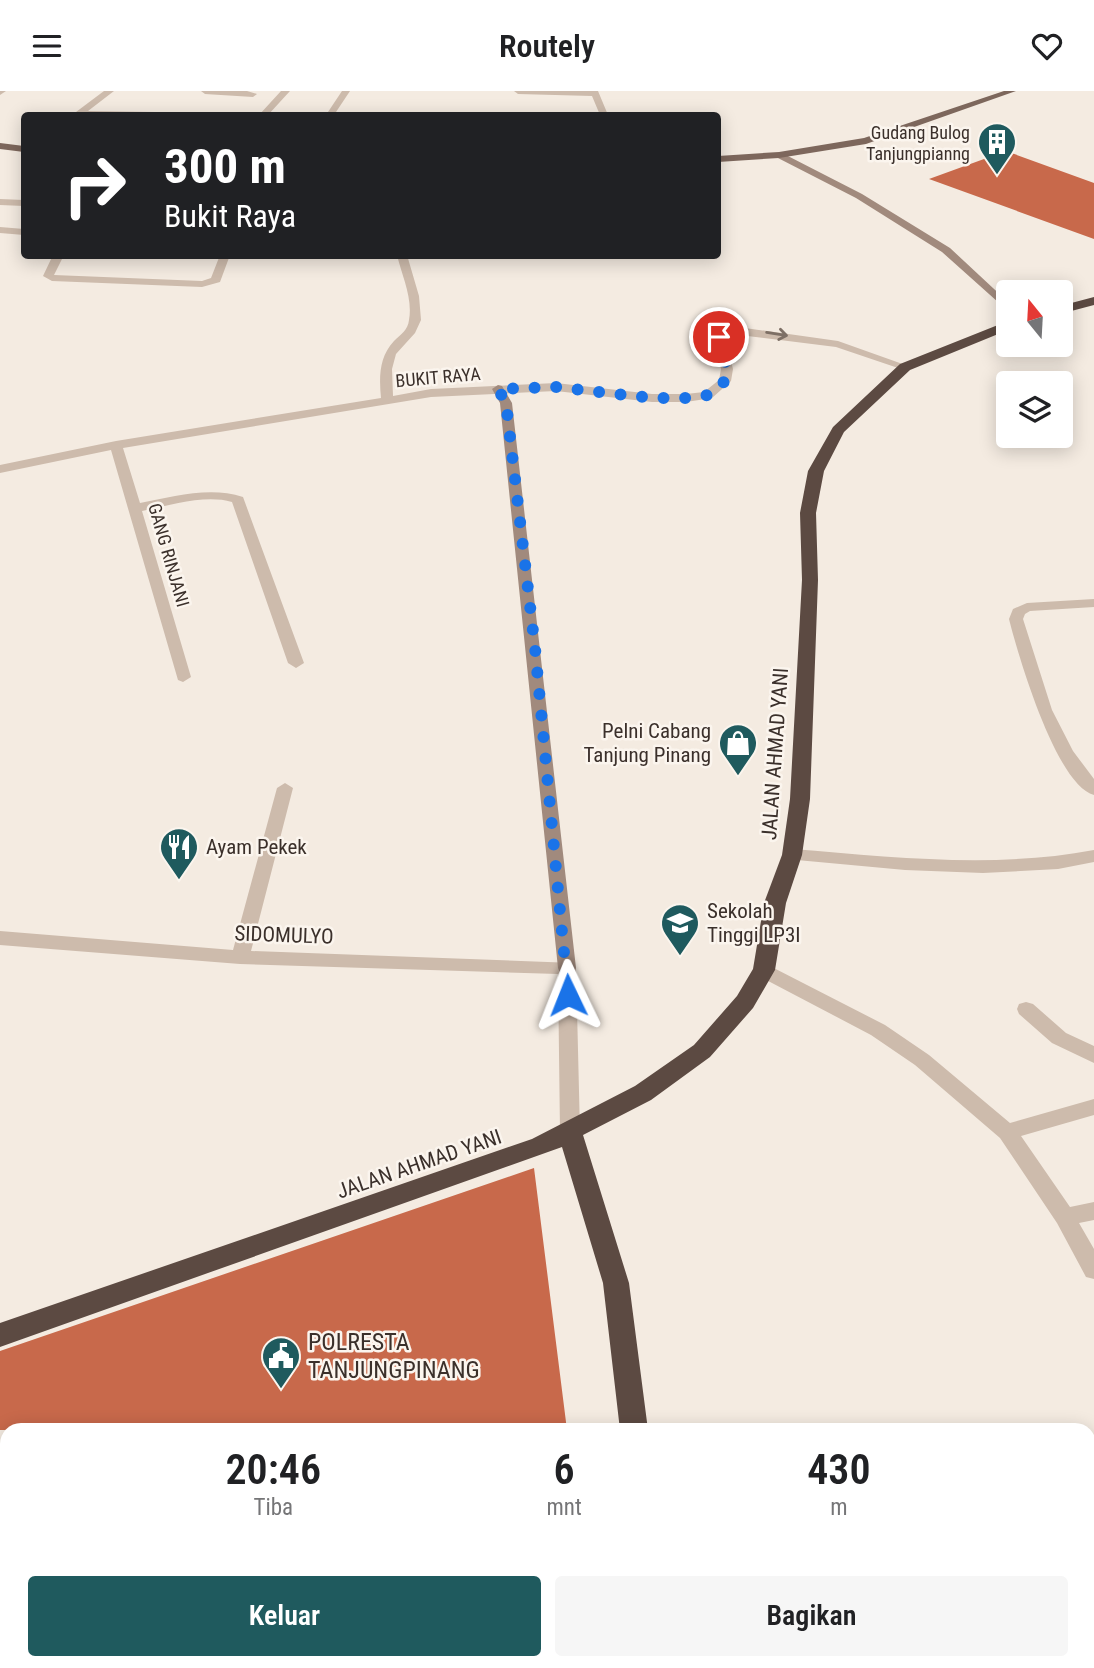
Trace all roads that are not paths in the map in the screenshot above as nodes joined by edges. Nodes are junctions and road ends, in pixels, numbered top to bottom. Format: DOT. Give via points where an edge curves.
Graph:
graph roads {
  1 [pos="110,91"];
  2 [pos="205,91"];
  3 [pos="286,91"];
  4 [pos="346,91"];
  5 [pos="519,91"];
  6 [pos="1012,91"];
  7 [pos="253,94"];
  8 [pos="80,112"];
  9 [pos="265,112"];
  10 [pos="332,112"];
  11 [pos="603,112"];
  12 [pos="0,146"];
  13 [pos="21,149"];
  14 [pos="779,155"];
  15 [pos="721,159"];
  16 [pos="0,202"];
  17 [pos="21,203"];
  18 [pos="1,230"];
  19 [pos="21,232"];
  20 [pos="57,259"];
  21 [pos="224,259"];
  22 [pos="403,259"];
  23 [pos="996,297"];
  24 [pos="1092,304"];
  25 [pos="1073,308"];
  26 [pos="996,330"];
  27 [pos="905,367"];
  28 [pos="498,389"];
  29 [pos="387,399"];
  30 [pos="116,445"];
  31 [pos="0,469"];
  32 [pos="136,508"];
  33 [pos="1094,603"];
  34 [pos="296,663"];
  35 [pos="183,677"];
  36 [pos="1094,766"];
  37 [pos="1076,770"];
  38 [pos="285,788"];
  39 [pos="1094,790"];
  40 [pos="792,855"];
  41 [pos="1094,856"];
  42 [pos="0,938"];
  43 [pos="240,957"];
  44 [pos="567,968"];
  45 [pos="764,970"];
  46 [pos="1026,1009"];
  47 [pos="1094,1055"];
  48 [pos="1094,1107"];
  49 [pos="570,1132"];
  50 [pos="1007,1132"];
  51 [pos="1094,1212"];
  52 [pos="1065,1217"];
  53 [pos="1094,1271"];
  54 [pos="0,1335"];
  55 [pos="633,1423"];
  1 -- 8 [label="street"];
  2 -- 7 [label="street"];
  3 -- 9 [label="street"];
  4 -- 10 [label="street"];
  5 -- 11 [label="street" via="595,93"];
  6 -- 14 [label="main road" via="866,141"];
  12 -- 13 [label="main road"];
  14 -- 15 [label="main road"];
  14 -- 23 [label="street" via="859,195 946,250"];
  16 -- 17 [label="street"];
  18 -- 19 [label="street"];
  20 -- 21 [label="street" via="49,272 52,278 202,284 216,280"];
  22 -- 29 [label="street" via="416,319 412,331 388,358"];
  24 -- 25 [label="highway"];
  26 -- 27 [label="highway, JALAN AHMAD YANI"];
  28 -- 27 [label="street, BUKIT RAYA, one-way" via="556,387 652,398 708,395 725,381 727,369 719,337 738,330 838,344"];
  27 -- 40 [label="highway, JALAN AHMAD YANI" via="838,430 816,471 808,513 810,580 800,799"];
  28 -- 29 [label="street, BUKIT RAYA"];
  28 -- 44 [label="street" via="506,403"];
  29 -- 30 [label="street, BUKIT RAYA"];
  30 -- 31 [label="street, BUKIT RAYA"];
  30 -- 32 [label="street, GANG RINJANI"];
  32 -- 34 [label="street" via="230,495 238,501"];
  32 -- 35 [label="street, GANG RINJANI"];
  33 -- 37 [label="street" via="1027,607 1016,619 1036,694"];
  36 -- 37 [label="street"];
  37 -- 39 [label="street"];
  38 -- 43 [label="street"];
  40 -- 41 [label="street" via="990,867 1030,867"];
  40 -- 45 [label="highway, JALAN AHMAD YANI" via="775,903"];
  42 -- 43 [label="street, SIDOMULYO"];
  43 -- 44 [label="street, SIDOMULYO"];
  44 -- 49 [label="street"];
  45 -- 49 [label="highway, JALAN AHMAD YANI" via="745,1002 702,1051 643,1093"];
  45 -- 50 [label="street" via="878,1030"];
  46 -- 47 [label="street" via="1059,1038"];
  48 -- 50 [label="street"];
  49 -- 54 [label="highway, JALAN AHMAD YANI" via="508,1159"];
  49 -- 55 [label="highway" via="616,1283"];
  50 -- 52 [label="street"];
  51 -- 52 [label="street"];
  52 -- 53 [label="street"];
}
